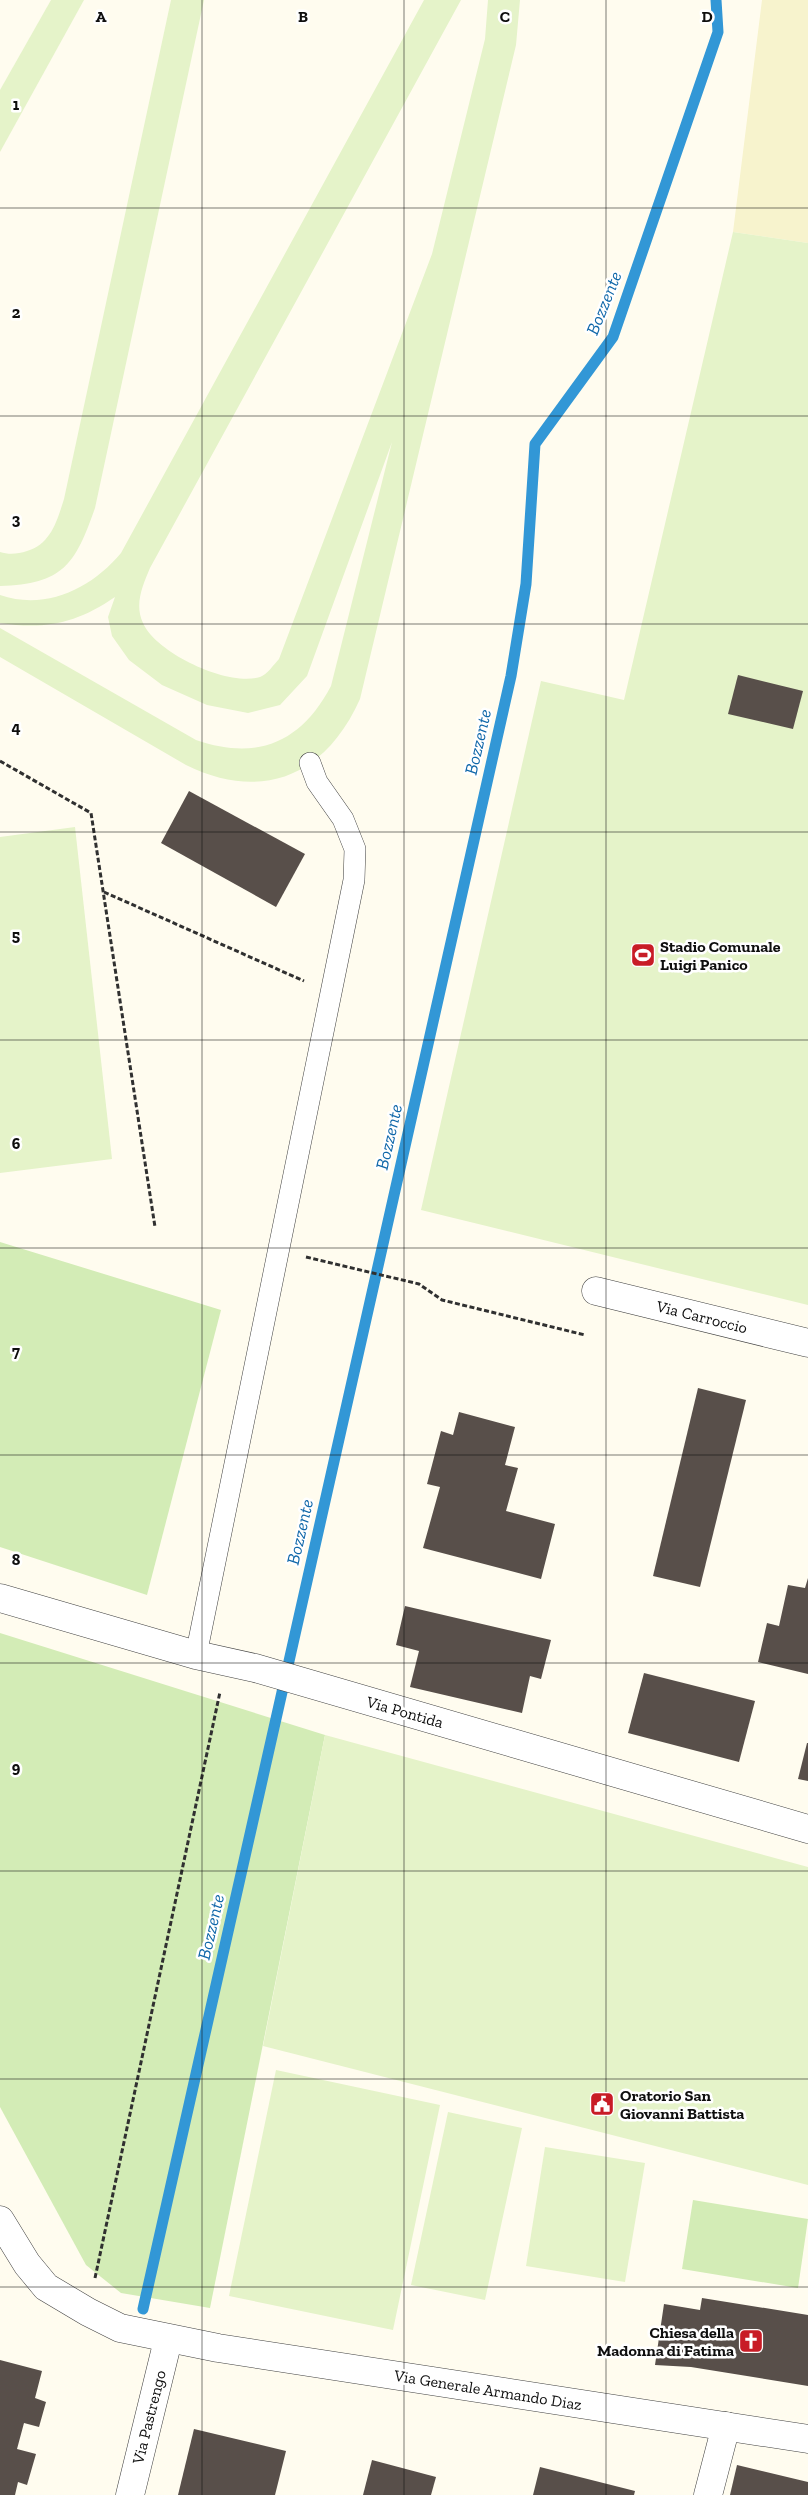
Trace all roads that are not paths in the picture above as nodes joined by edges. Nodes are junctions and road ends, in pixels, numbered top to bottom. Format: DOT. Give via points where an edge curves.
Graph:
graph roads {
  1 [pos="310,763"];
  2 [pos="596,1291"];
  3 [pos="808,1343"];
  4 [pos="0,1598"];
  5 [pos="196,1655"];
  6 [pos="808,1829"];
  7 [pos="0,2220"];
  8 [pos="168,2340"];
  9 [pos="726,2426"];
  10 [pos="808,2439"];
  11 [pos="130,2495"];
  12 [pos="708,2495"];
  1 -- 5 [label="lane" via="317,782 343,819 355,849 354,880"];
  2 -- 3 [label="street, Via Carroccio"];
  4 -- 5 [label="street, Via Pontida"];
  5 -- 6 [label="street, Via Pontida" via="255,1668"];
  7 -- 8 [label="street, Via Generale Armando Diaz" via="27,2264 46,2287 120,2328"];
  8 -- 9 [label="street, Via Generale Armando Diaz"];
  8 -- 11 [label="street, Via Pastrengo"];
  9 -- 10 [label="street, Via Generale Armando Diaz"];
  9 -- 12 [label="street"];
}
